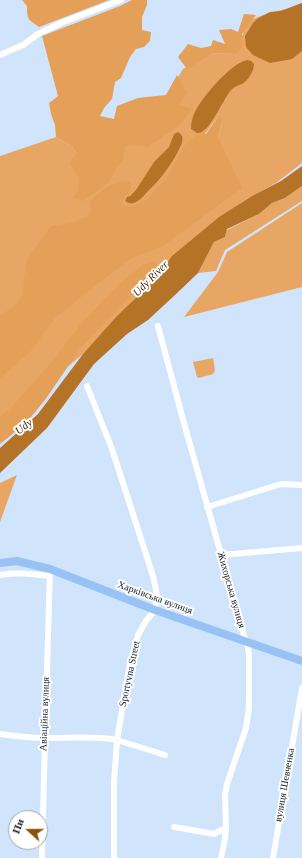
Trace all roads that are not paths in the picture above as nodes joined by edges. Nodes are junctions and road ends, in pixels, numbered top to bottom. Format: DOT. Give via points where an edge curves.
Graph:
graph roads {
  1 [pos="121,0"];
  2 [pos="0,55"];
  3 [pos="158,326"];
  4 [pos="87,386"];
  5 [pos="302,484"];
  6 [pos="207,507"];
  7 [pos="302,548"];
  8 [pos="222,555"];
  9 [pos="0,563"];
  10 [pos="50,573"];
  11 [pos="0,576"];
  12 [pos="155,610"];
  13 [pos="247,642"];
  14 [pos="302,661"];
  15 [pos="302,688"];
  16 [pos="0,734"];
  17 [pos="45,738"];
  18 [pos="117,740"];
  19 [pos="165,755"];
  20 [pos="174,827"];
  21 [pos="226,828"];
  22 [pos="42,858"];
  23 [pos="114,858"];
  24 [pos="221,858"];
  25 [pos="273,858"];
  1 -- 2 [label="street" via="61,23"];
  3 -- 6 [label="street, Жихорська вулиця"];
  4 -- 12 [label="street" via="112,449 153,576 157,595"];
  5 -- 6 [label="street" via="281,484"];
  6 -- 8 [label="street, Жихорська вулиця"];
  7 -- 8 [label="street"];
  8 -- 13 [label="street, Жихорська вулиця"];
  9 -- 10 [label="main road, Харківська вулиця" via="17,561"];
  10 -- 11 [label="street" via="12,573"];
  10 -- 12 [label="main road, Харківська вулиця"];
  10 -- 17 [label="street, Авіаційна вулиця"];
  12 -- 13 [label="main road, Харківська вулиця"];
  12 -- 18 [label="street, Sportyvna Street" via="138,635 130,664"];
  13 -- 14 [label="main road, Харківська вулиця"];
  13 -- 21 [label="street, Жихорська вулиця" via="250,654 249,708 246,728 227,784"];
  15 -- 25 [label="street, вулиця Шевченка"];
  16 -- 17 [label="street"];
  17 -- 18 [label="street" via="93,737"];
  17 -- 22 [label="street, Авіаційна вулиця"];
  18 -- 19 [label="street"];
  18 -- 23 [label="street, Sportyvna Street"];
  20 -- 21 [label="street" via="214,834"];
  21 -- 24 [label="street, Жихорська вулиця"];
}
